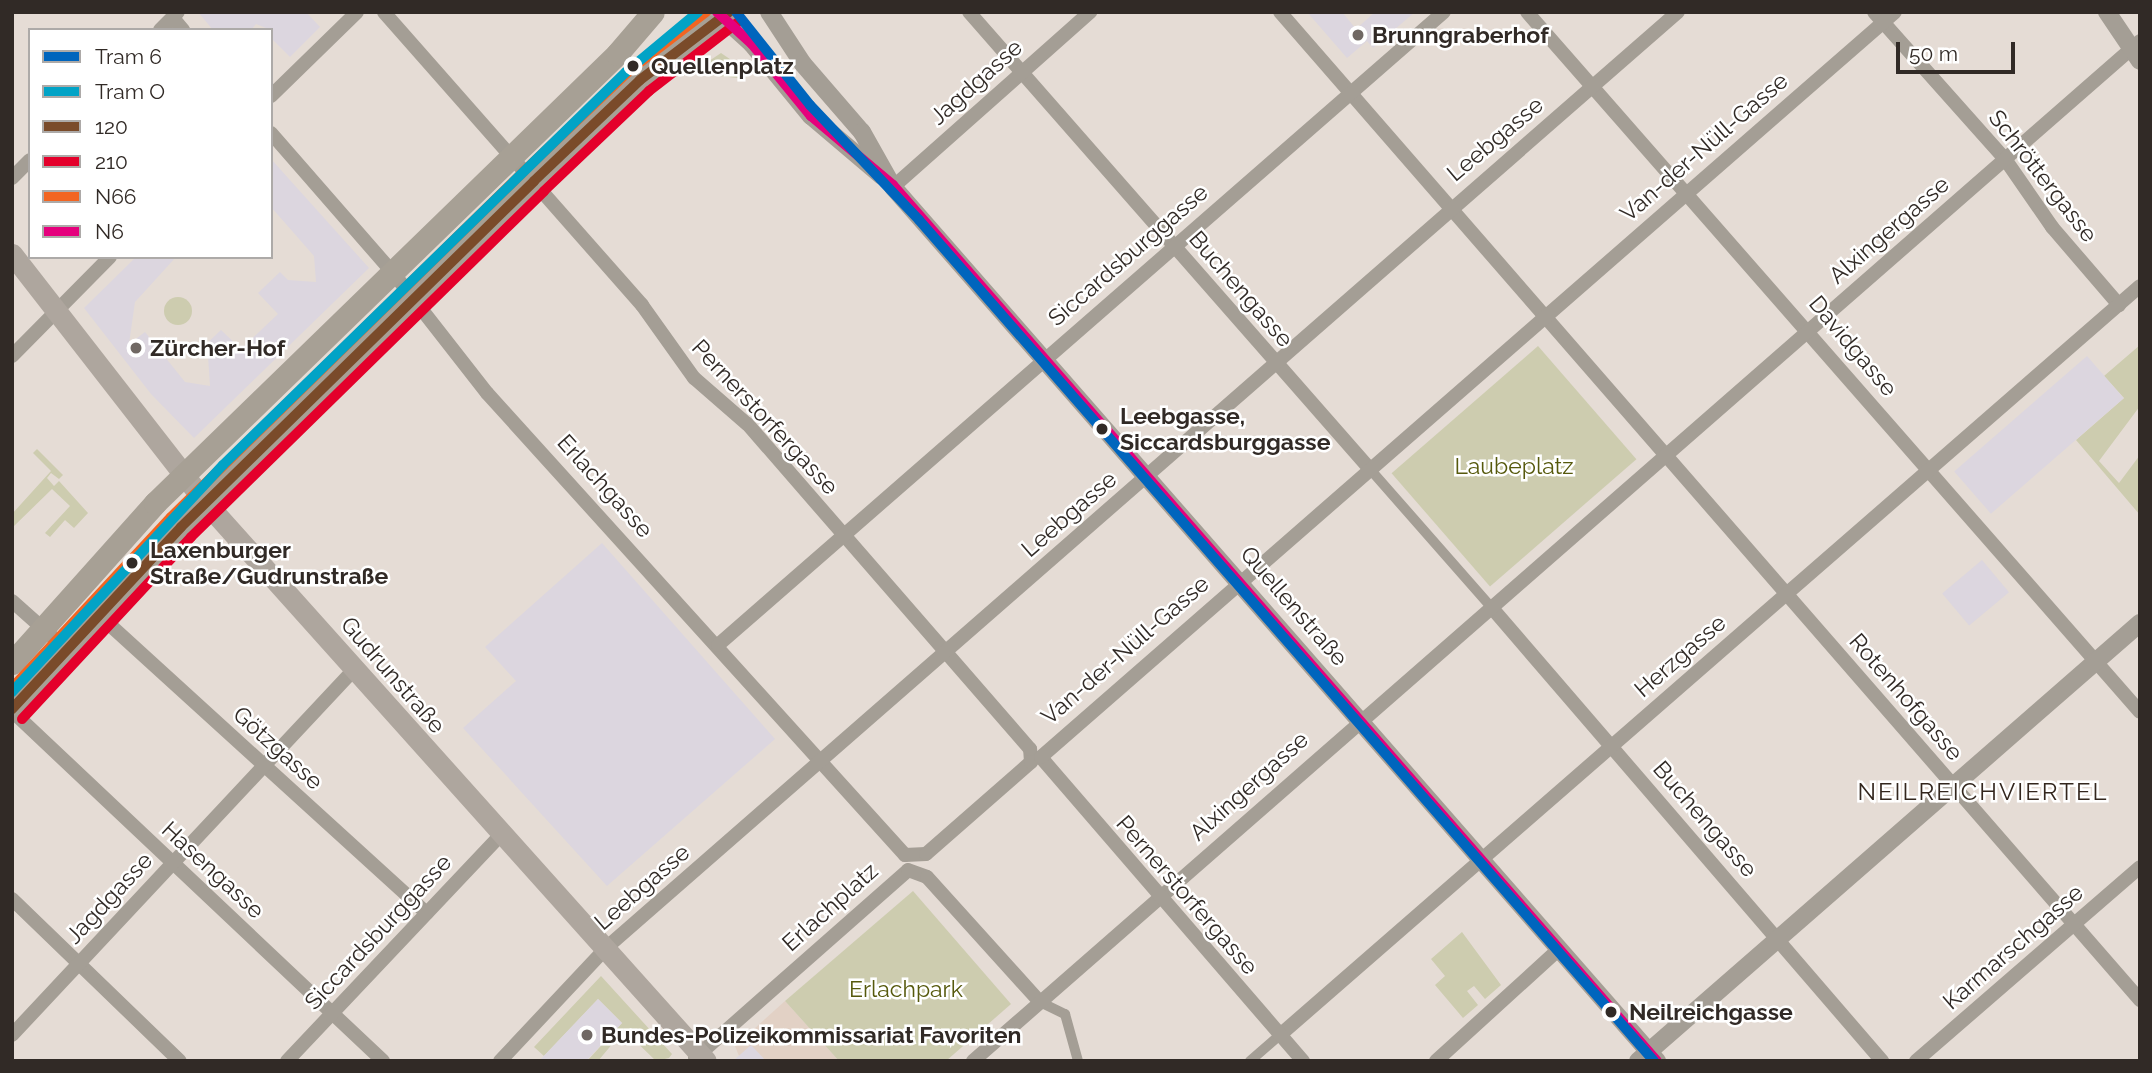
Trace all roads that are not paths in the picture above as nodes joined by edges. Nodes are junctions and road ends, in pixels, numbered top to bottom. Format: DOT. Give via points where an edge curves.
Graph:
graph roads {
  1 [pos="357,12"];
  2 [pos="384,12"];
  3 [pos="653,12"];
  4 [pos="769,12"];
  5 [pos="969,12"];
  6 [pos="1090,12"];
  7 [pos="1280,12"];
  8 [pos="1444,12"];
  9 [pos="1527,12"];
  10 [pos="1678,12"];
  11 [pos="1895,12"];
  12 [pos="2107,12"];
  13 [pos="173,14"];
  14 [pos="722,14"];
  15 [pos="1879,18"];
  16 [pos="162,28"];
  17 [pos="2137,51"];
  18 [pos="1021,72"];
  19 [pos="1592,87"];
  20 [pos="1350,92"];
  21 [pos="273,94"];
  22 [pos="273,135"];
  23 [pos="512,156"];
  24 [pos="2006,159"];
  25 [pos="28,162"];
  26 [pos="12,178"];
  27 [pos="534,181"];
  28 [pos="893,186"];
  29 [pos="1688,192"];
  30 [pos="1451,206"];
  31 [pos="1174,245"];
  32 [pos="12,254"];
  33 [pos="108,259"];
  34 [pos="394,274"];
  35 [pos="2140,286"];
  36 [pos="412,301"];
  37 [pos="2119,305"];
  38 [pos="57,310"];
  39 [pos="1543,316"];
  40 [pos="1809,329"];
  41 [pos="12,356"];
  42 [pos="1045,357"];
  43 [pos="1273,361"];
  44 [pos="1667,453"];
  45 [pos="1369,468"];
  46 [pos="1928,471"];
  47 [pos="184,475"];
  48 [pos="1148,475"];
  49 [pos="206,503"];
  50 [pos="842,534"];
  51 [pos="1239,580"];
  52 [pos="1786,594"];
  53 [pos="12,601"];
  54 [pos="1492,608"];
  55 [pos="100,615"];
  56 [pos="2140,623"];
  57 [pos="43,628"];
  58 [pos="718,645"];
  59 [pos="67,650"];
  60 [pos="944,655"];
  61 [pos="2096,661"];
  62 [pos="12,663"];
  63 [pos="353,670"];
  64 [pos="12,710"];
  65 [pos="2140,712"];
  66 [pos="1360,719"];
  67 [pos="1611,746"];
  68 [pos="1037,756"];
  69 [pos="822,761"];
  70 [pos="264,766"];
  71 [pos="1953,787"];
  72 [pos="501,835"];
  73 [pos="915,859"];
  74 [pos="1482,860"];
  75 [pos="172,863"];
  76 [pos="2140,867"];
  77 [pos="1159,897"];
  78 [pos="12,899"];
  79 [pos="427,913"];
  80 [pos="2074,925"];
  81 [pos="1777,939"];
  82 [pos="606,948"];
  83 [pos="1559,949"];
  84 [pos="79,964"];
  85 [pos="2140,1000"];
  86 [pos="1040,1002"];
  87 [pos="333,1014"];
  88 [pos="12,1035"];
  89 [pos="1280,1035"];
  90 [pos="699,1058"];
  91 [pos="1648,1058"];
  92 [pos="180,1061"];
  93 [pos="287,1061"];
  94 [pos="383,1061"];
  95 [pos="500,1061"];
  96 [pos="973,1061"];
  97 [pos="1079,1061"];
  98 [pos="1250,1061"];
  99 [pos="1303,1061"];
  100 [pos="1436,1061"];
  101 [pos="1881,1061"];
  102 [pos="1916,1061"];
  1 -- 21 [label="street"];
  2 -- 23 [label="street, Pernerstorfergasse"];
  3 -- 23 [label="main road"];
  4 -- 28 [label="street, Quellenstraße" via="803,64 862,132"];
  5 -- 18 [label="street, Buchengasse"];
  6 -- 18 [label="street, Jagdgasse"];
  7 -- 20 [label="street"];
  8 -- 20 [label="street, Siccardsburggasse"];
  9 -- 19 [label="street, Davidgasse"];
  10 -- 19 [label="street, Leebgasse"];
  11 -- 15 [label="street, Van-der-Nüll-Gasse"];
  12 -- 17 [label="street"];
  13 -- 16 [label="street"];
  14 -- 27 [label="main road" via="640,80"];
  14 -- 28 [label="street, Quellenstraße" via="811,116"];
  15 -- 24 [label="street, Schröttergasse"];
  15 -- 29 [label="street, Van-der-Nüll-Gasse"];
  17 -- 24 [label="street, Alxingergasse"];
  18 -- 28 [label="street, Jagdgasse"];
  18 -- 31 [label="street, Buchengasse"];
  19 -- 29 [label="street, Davidgasse"];
  19 -- 30 [label="street, Leebgasse"];
  20 -- 30 [label="street"];
  20 -- 31 [label="street, Siccardsburggasse"];
  22 -- 34 [label="street, Erlachgasse"];
  23 -- 27 [label="street, Pernerstorfergasse"];
  23 -- 34 [label="main road"];
  24 -- 37 [label="street, Schröttergasse" via="2052,227"];
  24 -- 40 [label="street, Alxingergasse"];
  25 -- 26 [label="street"];
  27 -- 36 [label="main road"];
  27 -- 50 [label="street, Pernerstorfergasse" via="642,305 694,379 747,424"];
  28 -- 42 [label="street, Quellenstraße"];
  29 -- 39 [label="street, Van-der-Nüll-Gasse"];
  29 -- 40 [label="street, Davidgasse"];
  30 -- 39 [label="street"];
  30 -- 43 [label="street, Leebgasse"];
  31 -- 42 [label="street, Siccardsburggasse"];
  31 -- 43 [label="street, Buchengasse"];
  32 -- 38 [label="main road, Gudrunstraße"];
  33 -- 38 [label="street"];
  34 -- 36 [label="street, Erlachgasse"];
  34 -- 47 [label="main road"];
  35 -- 37 [label="street, Herzgasse"];
  36 -- 49 [label="main road"];
  36 -- 58 [label="street, Erlachgasse" via="487,393"];
  37 -- 46 [label="street, Herzgasse"];
  38 -- 41 [label="street"];
  38 -- 47 [label="main road, Gudrunstraße"];
  39 -- 44 [label="street"];
  39 -- 45 [label="street"];
  40 -- 44 [label="street, Alxingergasse"];
  40 -- 46 [label="street, Davidgasse"];
  42 -- 48 [label="street, Quellenstraße"];
  42 -- 50 [label="street, Siccardsburggasse"];
  43 -- 45 [label="street, Buchengasse"];
  43 -- 48 [label="street, Leebgasse"];
  44 -- 52 [label="street, Rotenhofgasse"];
  44 -- 54 [label="street"];
  45 -- 51 [label="street, Van-der-Nüll-Gasse"];
  45 -- 54 [label="street"];
  46 -- 52 [label="street, Herzgasse"];
  46 -- 61 [label="street, Davidgasse"];
  47 -- 49 [label="main road, Gudrunstraße"];
  47 -- 57 [label="main road"];
  48 -- 51 [label="street, Quellenstraße"];
  48 -- 60 [label="street, Leebgasse"];
  49 -- 55 [label="main road"];
  49 -- 63 [label="main road, Gudrunstraße"];
  50 -- 58 [label="street, Siccardsburggasse"];
  50 -- 60 [label="street, Pernerstorfergasse"];
  51 -- 66 [label="street, Quellenstraße"];
  51 -- 68 [label="street, Van-der-Nüll-Gasse"];
  52 -- 67 [label="street, Herzgasse"];
  52 -- 71 [label="street, Rotenhofgasse"];
  53 -- 57 [label="street"];
  54 -- 66 [label="street, Alxingergasse"];
  54 -- 67 [label="street, Buchengasse"];
  55 -- 59 [label="main road"];
  55 -- 70 [label="street, Götzgasse"];
  56 -- 61 [label="street"];
  57 -- 59 [label="street"];
  57 -- 62 [label="main road"];
  58 -- 69 [label="street, Erlachgasse"];
  59 -- 64 [label="main road"];
  60 -- 68 [label="street, Pernerstorfergasse"];
  60 -- 69 [label="street, Leebgasse"];
  61 -- 65 [label="street, Davidgasse"];
  61 -- 71 [label="street"];
  63 -- 70 [label="street, Jagdgasse"];
  63 -- 72 [label="main road, Gudrunstraße"];
  64 -- 75 [label="street, Hasengasse"];
  66 -- 74 [label="street, Quellenstraße"];
  66 -- 77 [label="street, Alxingergasse"];
  67 -- 74 [label="street, Herzgasse"];
  67 -- 81 [label="street, Buchengasse"];
  68 -- 73 [label="street, Van-der-Nüll-Gasse"];
  68 -- 77 [label="street, Pernerstorfergasse"];
  69 -- 73 [label="street, Erlachgasse" via="905,855"];
  69 -- 82 [label="street, Leebgasse"];
  70 -- 75 [label="street, Jagdgasse"];
  70 -- 79 [label="street, Götzgasse"];
  71 -- 80 [label="street, Rotenhofgasse"];
  71 -- 81 [label="street"];
  72 -- 79 [label="street, Siccardsburggasse"];
  72 -- 82 [label="main road, Gudrunstraße"];
  74 -- 83 [label="street, Quellenstraße"];
  74 -- 89 [label="street, Herzgasse"];
  75 -- 84 [label="street, Jagdgasse"];
  75 -- 87 [label="street, Hasengasse"];
  76 -- 80 [label="street, Karmarschgasse"];
  77 -- 86 [label="street, Alxingergasse"];
  77 -- 89 [label="street, Pernerstorfergasse"];
  78 -- 84 [label="street"];
  79 -- 87 [label="street, Siccardsburggasse"];
  80 -- 85 [label="street, Rotenhofgasse"];
  80 -- 102 [label="street, Karmarschgasse"];
  81 -- 91 [label="street"];
  81 -- 101 [label="street, Buchengasse"];
  82 -- 90 [label="main road, Gudrunstraße"];
  82 -- 95 [label="street, Leebgasse"];
  83 -- 91 [label="street, Quellenstraße"];
  83 -- 100 [label="street"];
  84 -- 88 [label="street, Jagdgasse"];
  84 -- 92 [label="street"];
  86 -- 90 [label="street, Erlachplatz" via="928,877 908,870"];
  86 -- 96 [label="street"];
  86 -- 97 [label="street" via="1065,1014"];
  87 -- 93 [label="street, Siccardsburggasse"];
  87 -- 94 [label="street, Hasengasse"];
  89 -- 98 [label="street, Herzgasse"];
  89 -- 99 [label="street, Pernerstorfergasse"];
}
